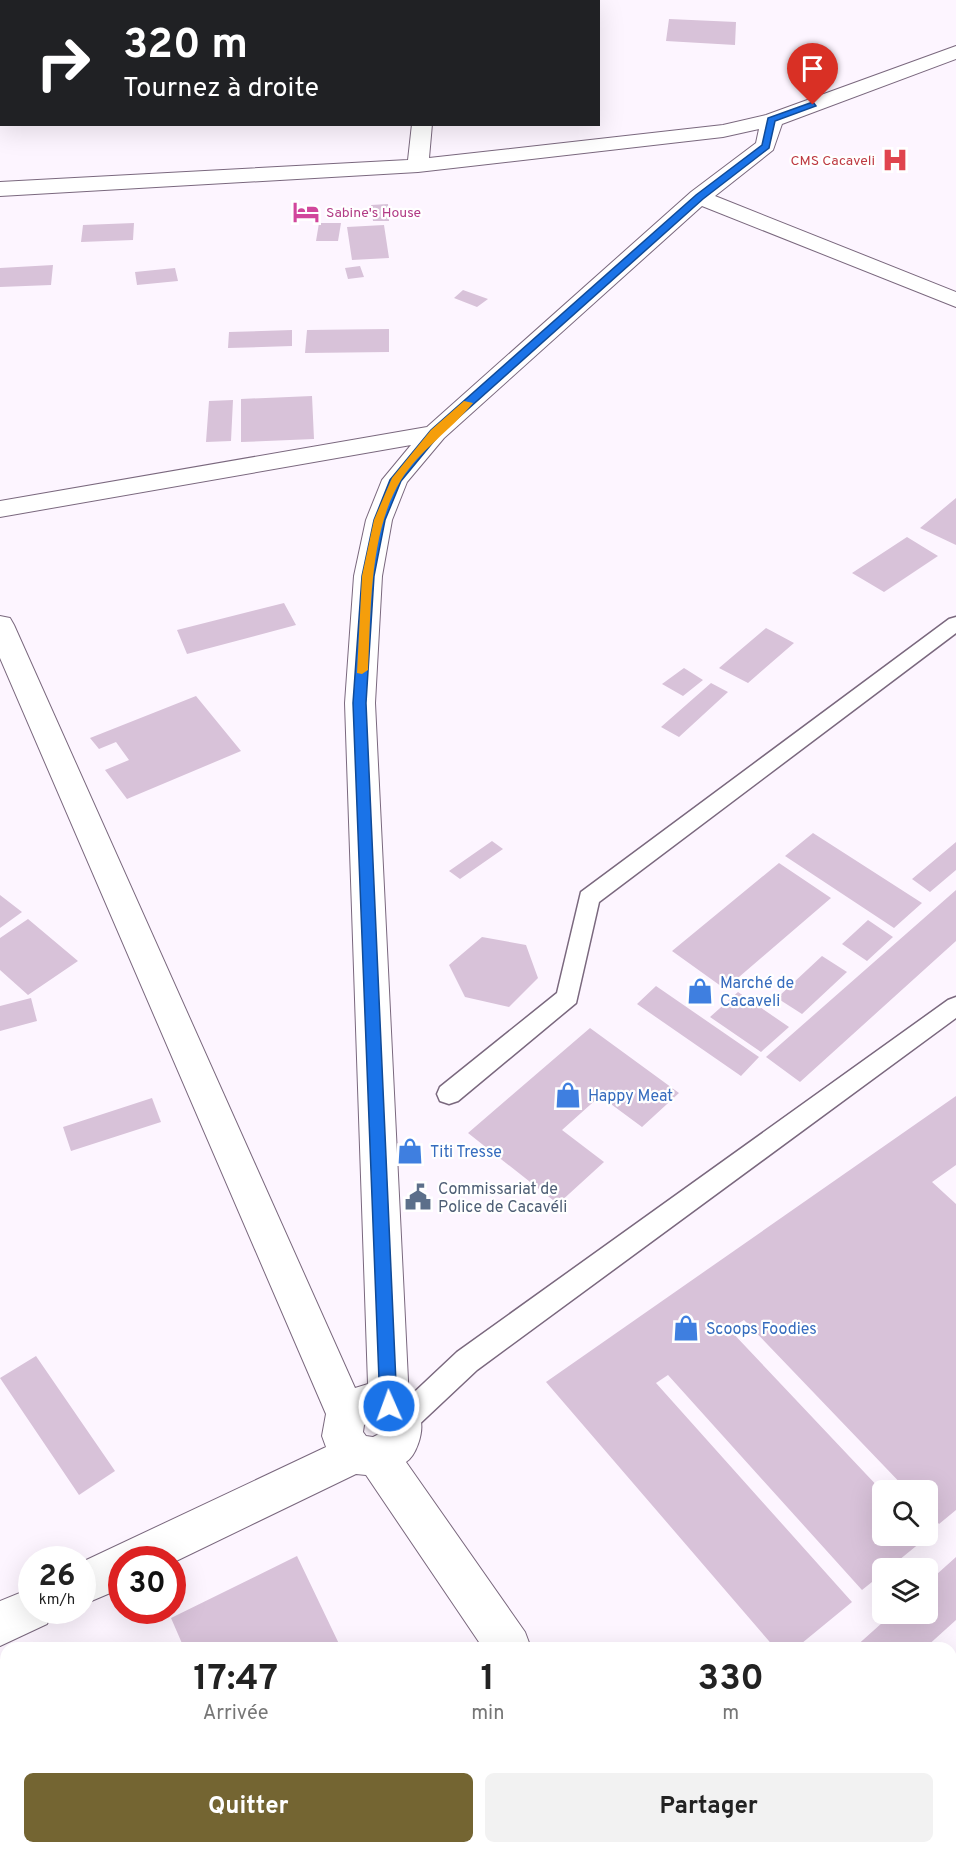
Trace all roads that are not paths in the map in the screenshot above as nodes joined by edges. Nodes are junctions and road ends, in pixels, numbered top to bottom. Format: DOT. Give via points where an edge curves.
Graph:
graph roads {
  1 [pos="956,52"];
  2 [pos="771,120"];
  3 [pos="422,126"];
  4 [pos="418,166"];
  5 [pos="0,189"];
  6 [pos="699,197"];
  7 [pos="956,300"];
  8 [pos="435,433"];
  9 [pos="0,509"];
  10 [pos="956,623"];
  11 [pos="0,625"];
  12 [pos="956,1006"];
  13 [pos="449,1094"];
  14 [pos="346,1414"];
  15 [pos="395,1414"];
  16 [pos="366,1456"];
  17 [pos="164,1546"];
  18 [pos="18,1616"];
  19 [pos="0,1624"];
  20 [pos="505,1642"];
  1 -- 2 [label="street"];
  2 -- 4 [label="street" via="723,131"];
  2 -- 6 [label="street" via="766,146"];
  3 -- 4 [label="street"];
  4 -- 5 [label="street"];
  6 -- 7 [label="street"];
  6 -- 8 [label="street"];
  8 -- 9 [label="street"];
  8 -- 15 [label="street" via="395,480 379,520 368,576 360,703"];
  10 -- 13 [label="lane" via="589,898 568,997"];
  11 -- 14 [label="street"];
  12 -- 15 [label="lane"];
  14 -- 15 [label="street" via="366,1402"];
  14 -- 16 [label="street" via="342,1436"];
  15 -- 16 [label="street" via="397,1445"];
  16 -- 17 [label="street"];
  16 -- 20 [label="street"];
  18 -- 19 [label="street"];
}
